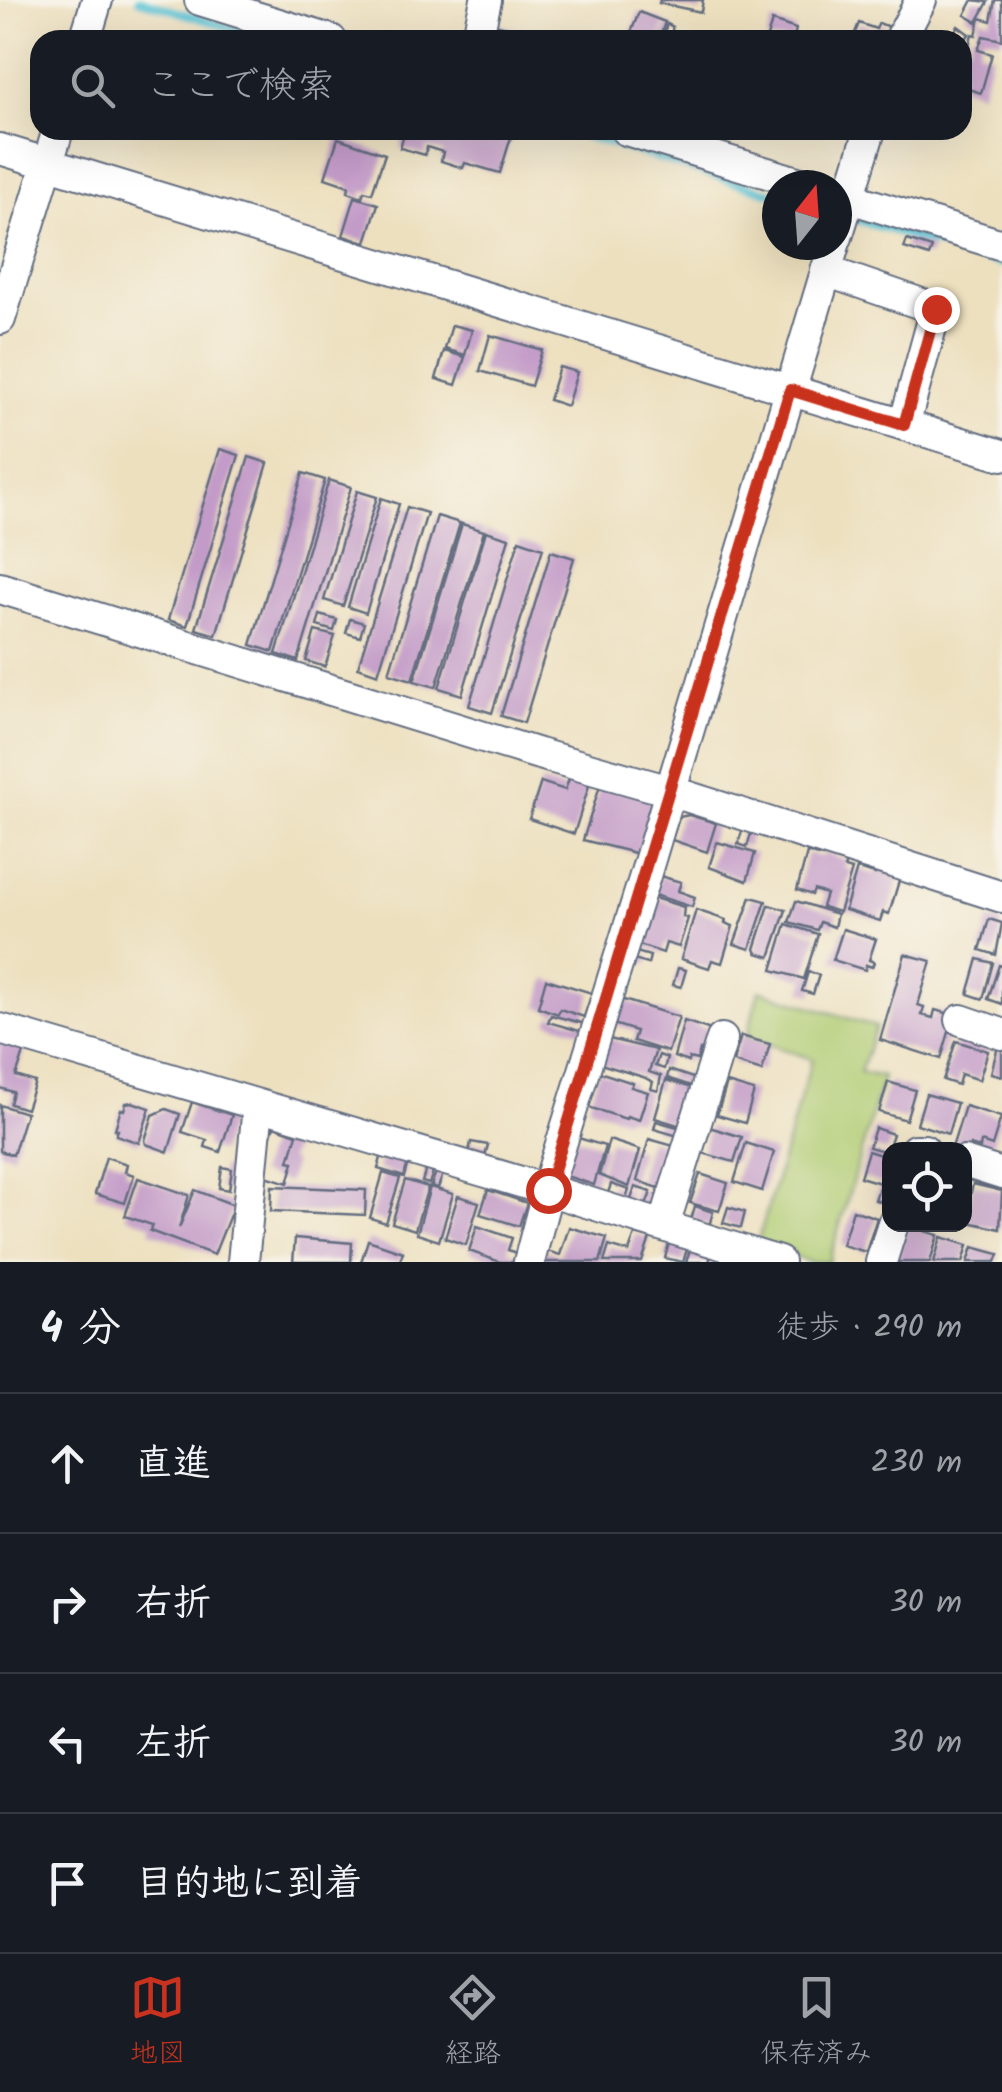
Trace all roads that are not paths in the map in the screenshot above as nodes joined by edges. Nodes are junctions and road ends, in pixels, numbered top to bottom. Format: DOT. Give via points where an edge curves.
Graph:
graph roads {
  1 [pos="98,0"];
  2 [pos="200,0"];
  3 [pos="486,0"];
  4 [pos="920,0"];
  5 [pos="88,30"];
  6 [pos="298,30"];
  7 [pos="479,30"];
  8 [pos="905,30"];
  9 [pos="55,140"];
  10 [pos="659,140"];
  11 [pos="866,140"];
  12 [pos="0,149"];
  13 [pos="48,163"];
  14 [pos="762,171"];
  15 [pos="852,174"];
  16 [pos="852,199"];
  17 [pos="1002,244"];
  18 [pos="829,260"];
  19 [pos="834,260"];
  20 [pos="0,319"];
  21 [pos="790,390"];
  22 [pos="904,425"];
  23 [pos="1002,455"];
  24 [pos="0,588"];
  25 [pos="670,791"];
  26 [pos="1002,897"];
  27 [pos="960,1020"];
  28 [pos="0,1029"];
  29 [pos="1002,1034"];
  30 [pos="722,1038"];
  31 [pos="258,1106"];
  32 [pos="972,1165"];
  33 [pos="1002,1174"];
  34 [pos="548,1190"];
  35 [pos="664,1225"];
  36 [pos="890,1232"];
  37 [pos="242,1262"];
  38 [pos="529,1262"];
  39 [pos="780,1262"];
  40 [pos="881,1262"];
  1 -- 5 [label="street"];
  2 -- 6 [label="street"];
  3 -- 7 [label="street"];
  4 -- 8 [label="street"];
  9 -- 13 [label="street"];
  10 -- 14 [label="street"];
  11 -- 15 [label="street"];
  12 -- 13 [label="street"];
  13 -- 20 [label="street"];
  13 -- 21 [label="street"];
  16 -- 17 [label="street"];
  18 -- 21 [label="street"];
  19 -- 22 [label="street" via="936,309"];
  21 -- 22 [label="street"];
  21 -- 25 [label="street"];
  22 -- 23 [label="street"];
  24 -- 25 [label="street"];
  25 -- 26 [label="street"];
  25 -- 34 [label="street"];
  27 -- 29 [label="street"];
  28 -- 31 [label="street"];
  30 -- 35 [label="street"];
  31 -- 34 [label="street"];
  31 -- 37 [label="street"];
  32 -- 33 [label="street"];
  34 -- 35 [label="street"];
  34 -- 38 [label="street"];
  35 -- 39 [label="street"];
  36 -- 40 [label="street"];
}
